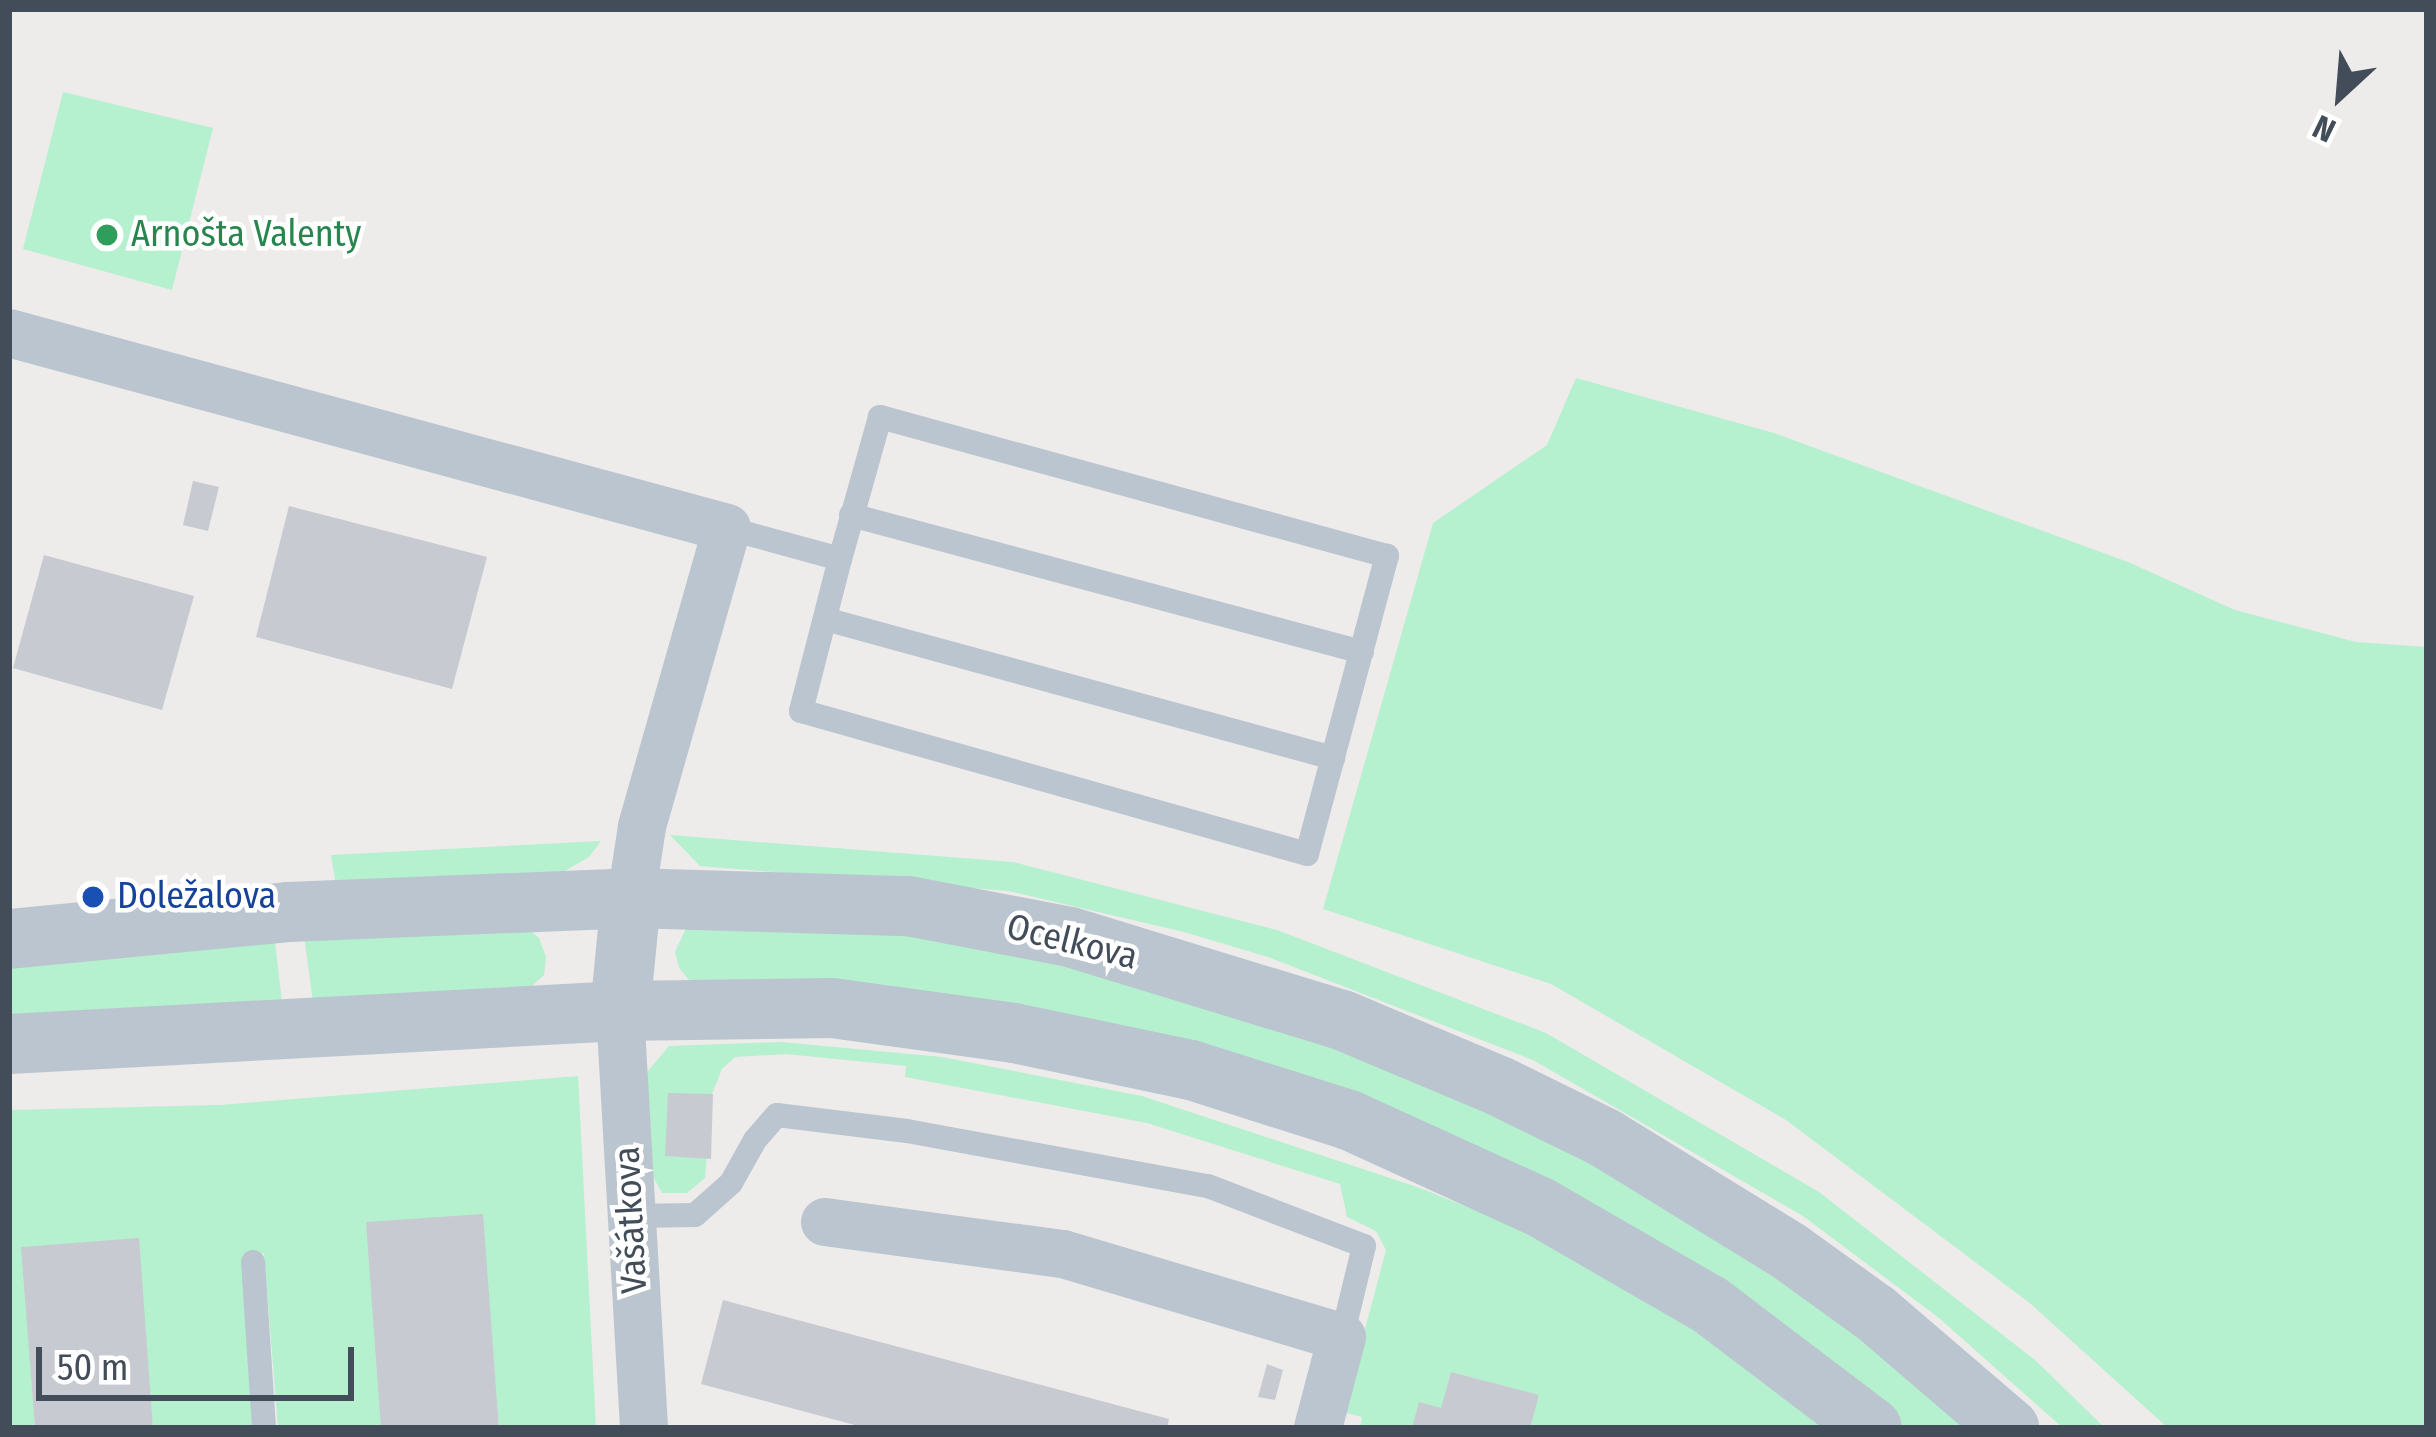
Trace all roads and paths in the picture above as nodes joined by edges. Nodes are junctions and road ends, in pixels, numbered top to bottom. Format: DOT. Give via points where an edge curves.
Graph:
graph roads {
  1 [pos="9,333"];
  2 [pos="851,514"];
  3 [pos="727,528"];
  4 [pos="840,560"];
  5 [pos="824,619"];
  6 [pos="1362,652"];
  7 [pos="1333,758"];
  8 [pos="631,898"];
  9 [pos="9,939"];
  10 [pos="620,1011"];
  11 [pos="9,1044"];
  12 [pos="631,1216"];
  13 [pos="825,1222"];
  14 [pos="253,1262"];
  15 [pos="1342,1337"];
  16 [pos="264,1428"];
  17 [pos="644,1428"];
  18 [pos="1318,1428"];
  19 [pos="1872,1428"];
  20 [pos="2009,1428"];
  1 -- 3 [label="street"];
  2 -- 4 [label="lane"];
  2 -- 6 [label="lane"];
  2 -- 6 [label="lane" via="880,416 1387,556"];
  3 -- 4 [label="lane"];
  3 -- 8 [label="street" via="642,827"];
  4 -- 5 [label="lane"];
  5 -- 7 [label="lane"];
  5 -- 7 [label="lane" via="801,711 1307,854"];
  6 -- 7 [label="lane"];
  8 -- 9 [label="street, Ocelkova" via="288,912"];
  8 -- 10 [label="street"];
  8 -- 20 [label="street, Ocelkova" via="908,906 1070,937 1342,1021 1499,1086 1695,1190 1875,1313"];
  10 -- 11 [label="street"];
  10 -- 12 [label="street, Vašátkova"];
  10 -- 19 [label="street" via="832,1008 922,1017 1191,1070 1349,1120 1622,1251 1710,1305"];
  12 -- 15 [label="lane" via="695,1215 730,1184 777,1115 907,1131 1208,1186 1364,1246"];
  12 -- 17 [label="street, Vašátkova"];
  13 -- 15 [label="street" via="1063,1254"];
  14 -- 16 [label="lane"];
  15 -- 18 [label="street"];
}
